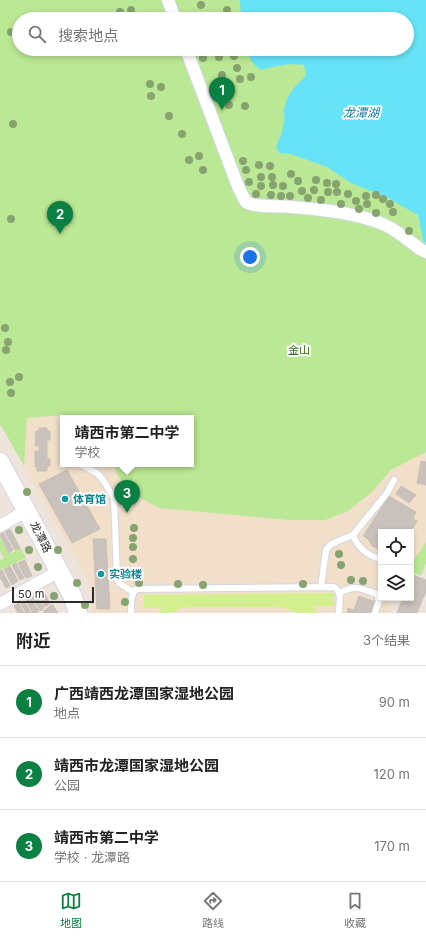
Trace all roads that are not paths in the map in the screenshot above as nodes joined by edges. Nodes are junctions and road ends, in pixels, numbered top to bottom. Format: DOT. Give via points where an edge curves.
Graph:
graph roads {
  1 [pos="168,0"];
  2 [pos="172,12"];
  3 [pos="189,56"];
  4 [pos="426,252"];
  5 [pos="0,462"];
  6 [pos="86,467"];
  7 [pos="394,480"];
  8 [pos="0,483"];
  9 [pos="19,515"];
  10 [pos="0,526"];
  11 [pos="353,535"];
  12 [pos="378,558"];
  13 [pos="52,575"];
  14 [pos="321,587"];
  15 [pos="133,592"];
  16 [pos="340,593"];
  17 [pos="0,604"];
  18 [pos="71,613"];
  19 [pos="78,613"];
  20 [pos="130,613"];
  21 [pos="339,613"];
  22 [pos="375,613"];
  1 -- 2 [label="street"];
  3 -- 4 [label="street" via="246,202 253,205 328,211 369,220 386,226"];
  5 -- 19 [label="main road, 龙潭路" via="72,595"];
  6 -- 15 [label="lane" via="97,473 114,498 117,577 119,583"];
  7 -- 11 [label="lane" via="387,493"];
  8 -- 9 [label="main road, 龙潭路"];
  9 -- 10 [label="street"];
  9 -- 13 [label="main road, 龙潭路"];
  11 -- 12 [label="lane" via="366,552"];
  11 -- 14 [label="lane" via="330,545 326,550"];
  13 -- 17 [label="street"];
  13 -- 18 [label="main road, 龙潭路" via="66,598"];
  14 -- 15 [label="lane" via="141,588"];
  14 -- 16 [label="lane" via="334,586"];
  15 -- 20 [label="lane"];
  16 -- 21 [label="lane"];
  16 -- 22 [label="lane" via="356,588 377,594 379,602"];
}
